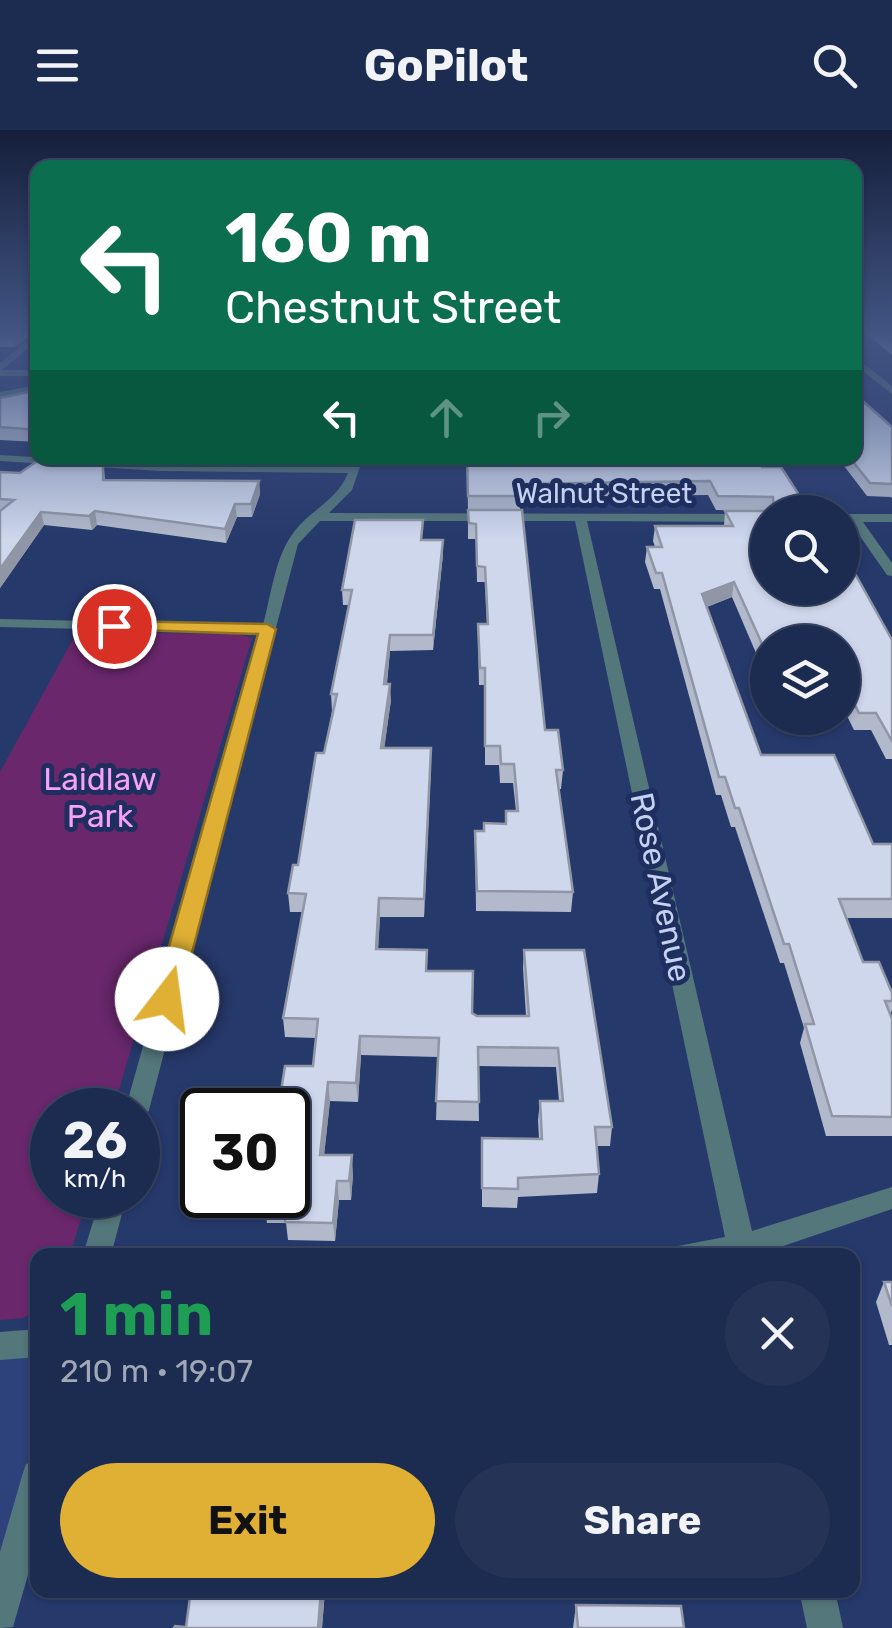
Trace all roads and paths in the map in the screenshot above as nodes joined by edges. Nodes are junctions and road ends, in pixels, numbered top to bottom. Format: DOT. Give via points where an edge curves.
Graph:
graph roads {
  1 [pos="0,458"];
  2 [pos="30,460"];
  3 [pos="139,465"];
  4 [pos="260,465"];
  5 [pos="337,465"];
  6 [pos="357,465"];
  7 [pos="238,470"];
  8 [pos="320,518"];
  9 [pos="580,518"];
  10 [pos="750,518"];
  11 [pos="860,518"];
  12 [pos="892,518"];
  13 [pos="860,533"];
  14 [pos="892,572"];
  15 [pos="0,623"];
  16 [pos="267,629"];
  17 [pos="143,1088"];
  18 [pos="892,1198"];
  19 [pos="108,1218"];
  20 [pos="100,1248"];
  21 [pos="741,1248"];
  22 [pos="750,1248"];
  23 [pos="30,1344"];
  24 [pos="0,1346"];
  25 [pos="30,1505"];
  26 [pos="819,1598"];
  27 [pos="0,1614"];
  28 [pos="825,1628"];
  1 -- 2 [label="street"];
  3 -- 7 [label="street"];
  4 -- 7 [label="street"];
  5 -- 7 [label="street"];
  6 -- 8 [label="street" via="341,498"];
  8 -- 9 [label="street, Walnut Street"];
  8 -- 16 [label="street" via="292,544"];
  9 -- 10 [label="street, Walnut Street"];
  9 -- 21 [label="street, Rose Avenue"];
  11 -- 12 [label="street"];
  13 -- 14 [label="street"];
  15 -- 16 [label="street"];
  16 -- 17 [label="street"];
  18 -- 22 [label="street"];
  19 -- 20 [label="street"];
  23 -- 24 [label="street"];
  25 -- 27 [label="street"];
  26 -- 28 [label="street"];
}
